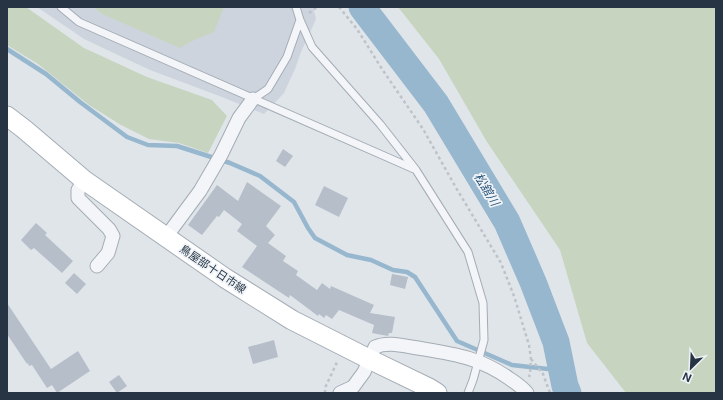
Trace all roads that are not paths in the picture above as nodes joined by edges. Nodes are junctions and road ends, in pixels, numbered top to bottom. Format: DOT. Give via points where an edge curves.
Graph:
graph roads {
  1 [pos="61,7"];
  2 [pos="296,7"];
  3 [pos="300,20"];
  4 [pos="253,99"];
  5 [pos="7,116"];
  6 [pos="416,170"];
  7 [pos="84,180"];
  8 [pos="166,238"];
  9 [pos="96,266"];
  10 [pos="369,359"];
  11 [pos="478,361"];
  12 [pos="525,391"];
  13 [pos="340,393"];
  14 [pos="437,393"];
  15 [pos="468,393"];
  1 -- 4 [label="lane" via="79,22"];
  2 -- 3 [label="lane"];
  3 -- 4 [label="lane" via="287,57 268,88"];
  3 -- 6 [label="lane" via="312,47 380,124"];
  4 -- 6 [label="lane"];
  4 -- 8 [label="street" via="239,118 200,191"];
  5 -- 7 [label="main road, 鳥屋部十日市線"];
  6 -- 11 [label="lane" via="468,252 483,303 484,340"];
  7 -- 8 [label="main road, 鳥屋部十日市線"];
  7 -- 9 [label="street" via="78,190 78,198 113,236 108,253"];
  8 -- 10 [label="main road, 鳥屋部十日市線" via="292,320"];
  10 -- 11 [label="street" via="375,347 381,344 449,353"];
  10 -- 13 [label="street" via="364,372 353,387"];
  10 -- 14 [label="main road, 鳥屋部十日市線"];
  11 -- 12 [label="street" via="494,368"];
  11 -- 15 [label="lane"];
}
